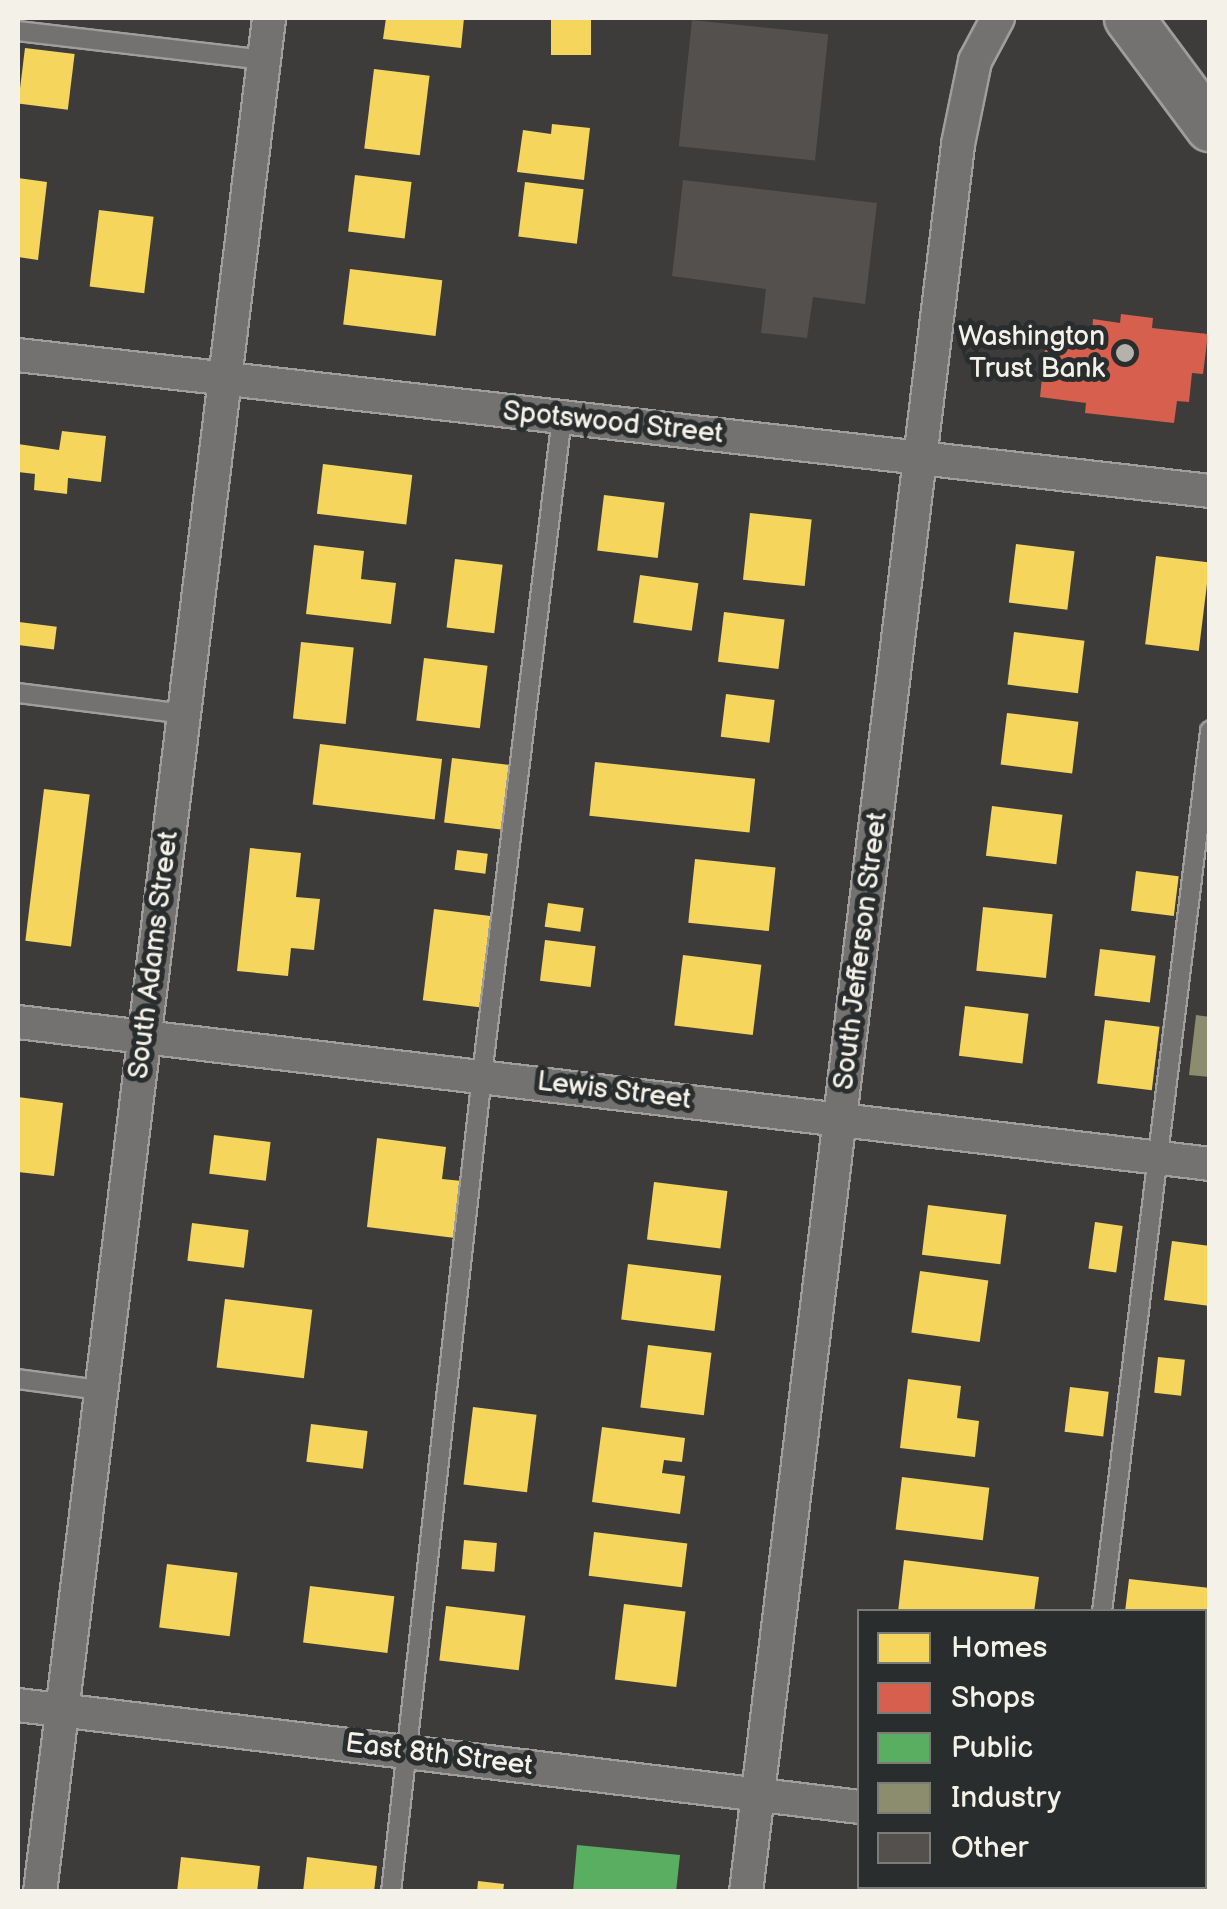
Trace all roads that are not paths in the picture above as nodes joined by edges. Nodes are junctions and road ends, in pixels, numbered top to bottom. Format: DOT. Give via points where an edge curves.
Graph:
graph roads {
  1 [pos="268,18"];
  2 [pos="998,18"];
  3 [pos="1129,18"];
  4 [pos="18,30"];
  5 [pos="264,60"];
  6 [pos="1210,128"];
  7 [pos="18,354"];
  8 [pos="227,379"];
  9 [pos="562,417"];
  10 [pos="918,458"];
  11 [pos="1210,491"];
  12 [pos="18,693"];
  13 [pos="185,714"];
  14 [pos="1210,731"];
  15 [pos="1208,758"];
  16 [pos="18,1022"];
  17 [pos="144,1036"];
  18 [pos="482,1074"];
  19 [pos="841,1119"];
  20 [pos="1158,1158"];
  21 [pos="1210,1164"];
  22 [pos="18,1379"];
  23 [pos="99,1390"];
  24 [pos="1102,1609"];
  25 [pos="18,1705"];
  26 [pos="62,1710"];
  27 [pos="407,1750"];
  28 [pos="759,1795"];
  29 [pos="857,1807"];
  30 [pos="40,1892"];
  31 [pos="391,1892"];
  32 [pos="746,1892"];
  1 -- 5 [label="street, South Adams Street"];
  2 -- 10 [label="street, South Jefferson Street" via="982,43 963,111"];
  3 -- 6 [label="main road"];
  4 -- 5 [label="lane"];
  5 -- 8 [label="street, South Adams Street"];
  7 -- 8 [label="street, Spotswood Street"];
  8 -- 9 [label="street, Spotswood Street"];
  8 -- 13 [label="street, South Adams Street"];
  9 -- 10 [label="street, Spotswood Street"];
  9 -- 18 [label="lane"];
  10 -- 11 [label="street, Spotswood Street"];
  10 -- 19 [label="street, South Jefferson Street"];
  12 -- 13 [label="lane"];
  13 -- 17 [label="street, South Adams Street"];
  14 -- 15 [label="lane"];
  15 -- 20 [label="lane"];
  16 -- 17 [label="street, Lewis Street"];
  17 -- 18 [label="street, Lewis Street"];
  17 -- 23 [label="street, South Adams Street"];
  18 -- 19 [label="street, Lewis Street"];
  18 -- 27 [label="lane"];
  19 -- 20 [label="street, Lewis Street"];
  19 -- 28 [label="street, South Jefferson Street"];
  20 -- 21 [label="street, Lewis Street"];
  20 -- 24 [label="lane"];
  22 -- 23 [label="lane"];
  23 -- 26 [label="street, South Adams Street"];
  25 -- 26 [label="street, East 8th Street"];
  26 -- 27 [label="street, East 8th Street"];
  26 -- 30 [label="street, South Adams Street"];
  27 -- 28 [label="street, East 8th Street"];
  27 -- 31 [label="lane"];
  28 -- 29 [label="street, East 8th Street"];
  28 -- 32 [label="street, South Jefferson Street"];
}
